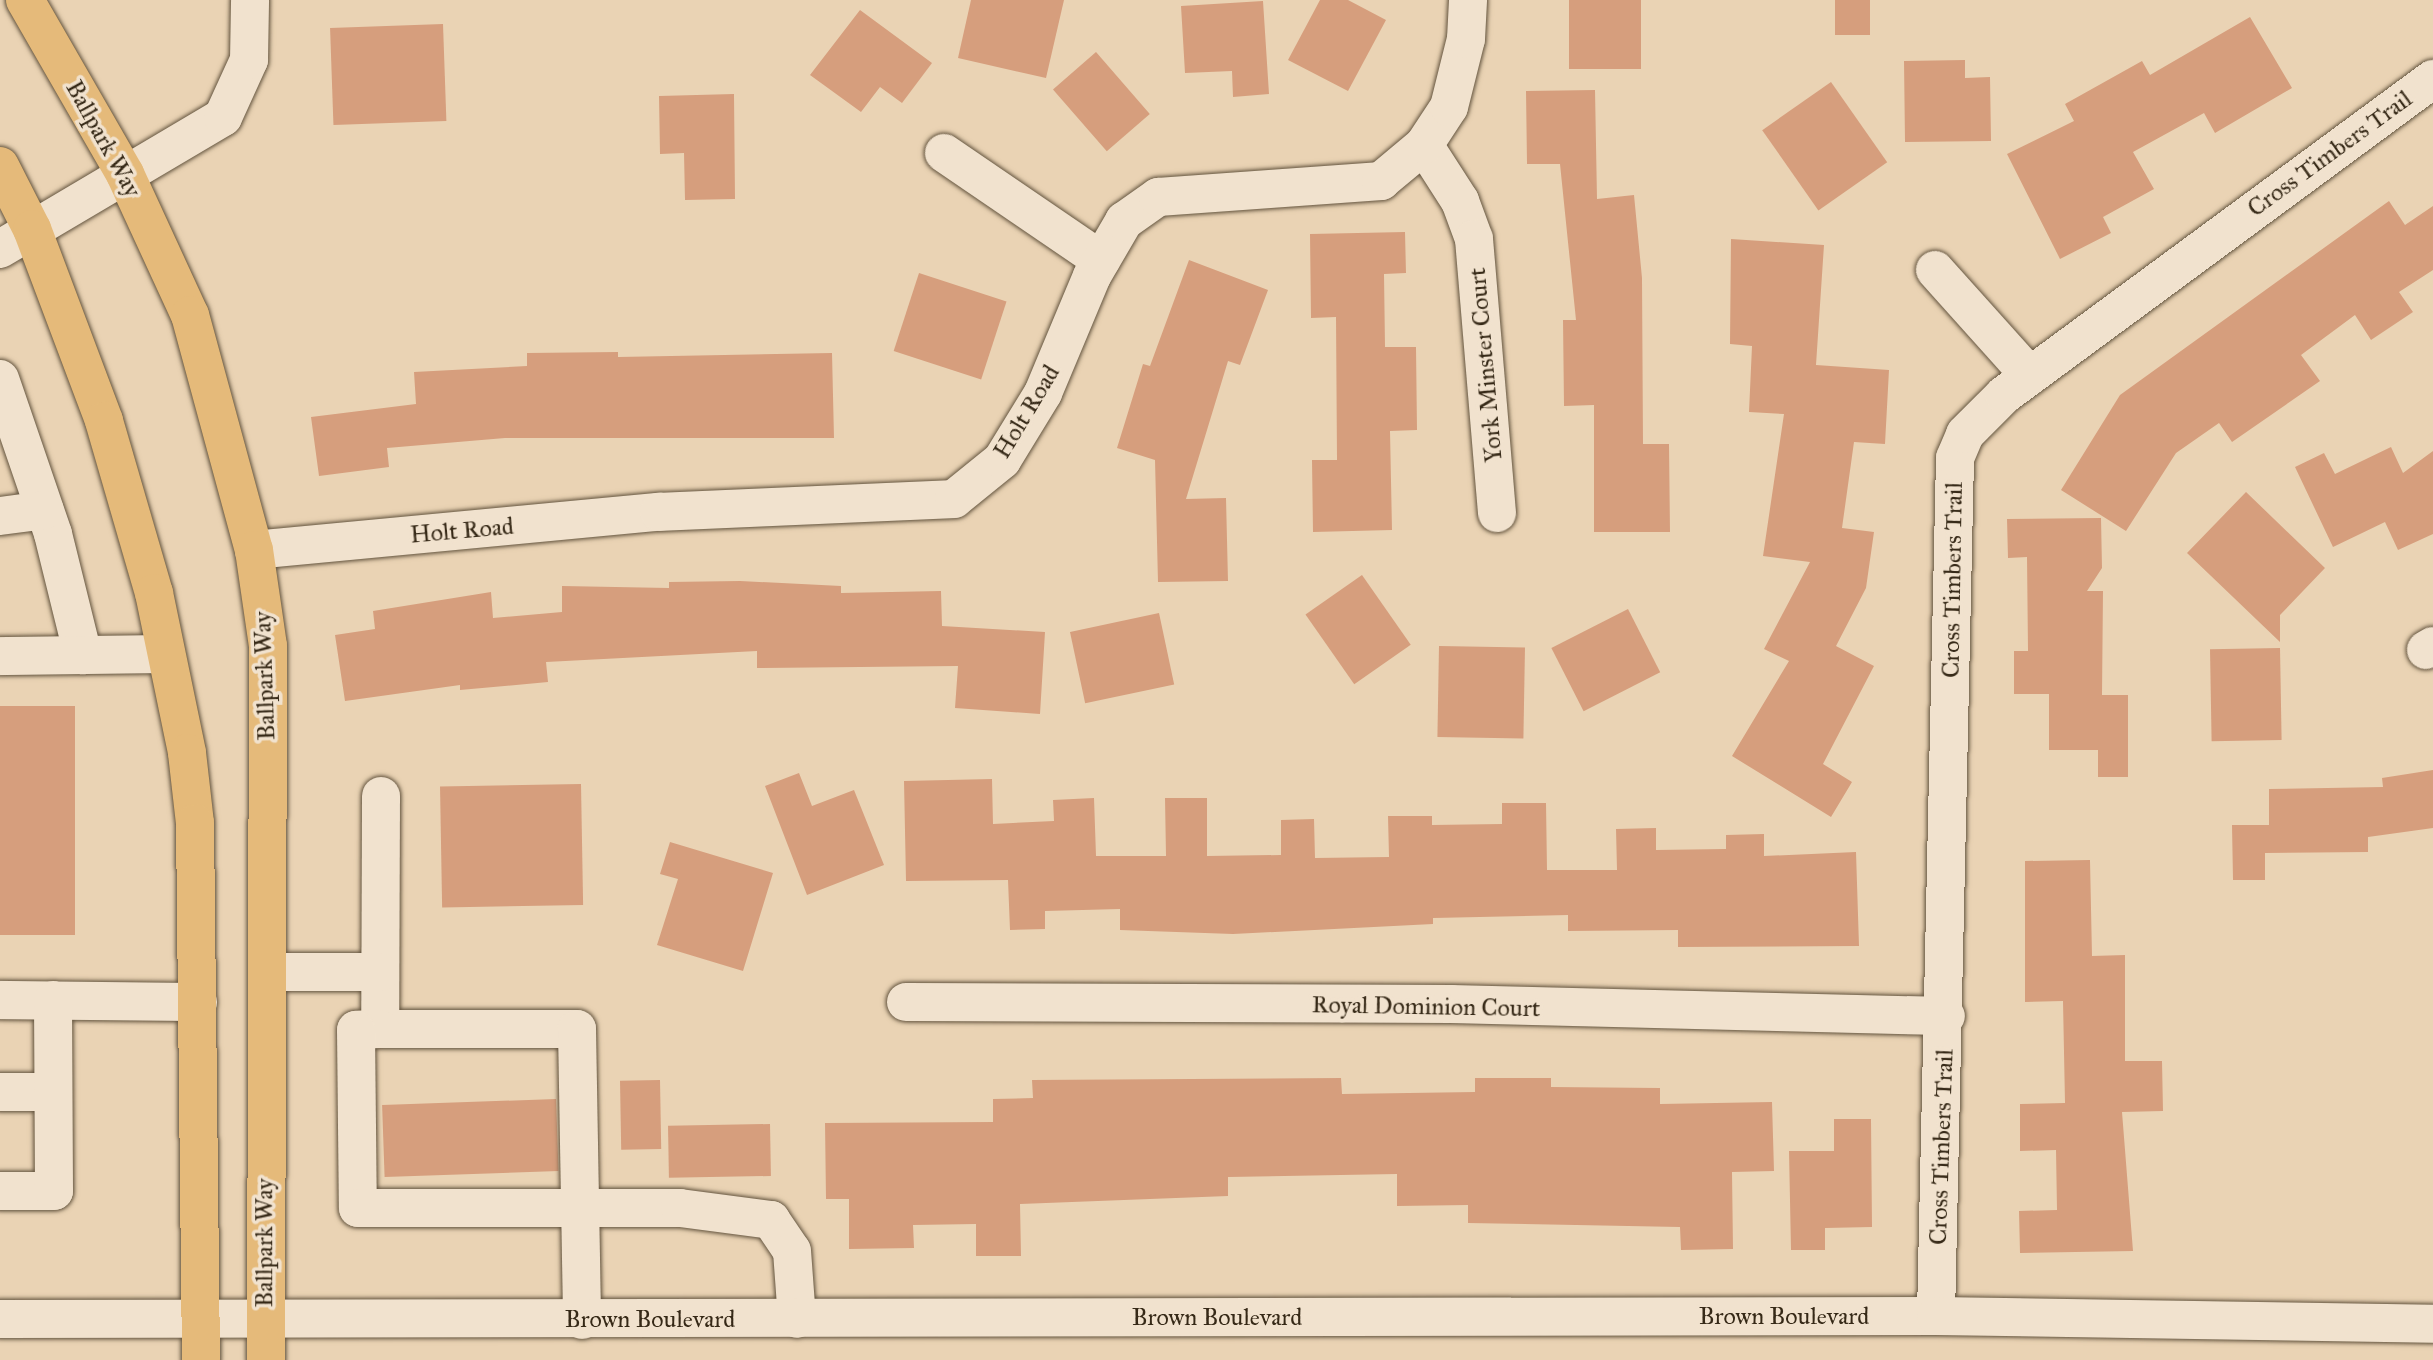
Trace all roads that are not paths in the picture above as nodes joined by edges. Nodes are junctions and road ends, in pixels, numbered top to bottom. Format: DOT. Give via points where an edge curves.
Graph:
graph roads {
  1 [pos="25,0"];
  2 [pos="250,0"];
  3 [pos="1468,0"];
  4 [pos="2433,79"];
  5 [pos="1424,145"];
  6 [pos="944,153"];
  7 [pos="0,166"];
  8 [pos="125,174"];
  9 [pos="32,229"];
  10 [pos="0,249"];
  11 [pos="1101,260"];
  12 [pos="1935,270"];
  13 [pos="2030,376"];
  14 [pos="0,379"];
  15 [pos="45,510"];
  16 [pos="1497,513"];
  17 [pos="0,516"];
  18 [pos="254,550"];
  19 [pos="166,654"];
  20 [pos="83,655"];
  21 [pos="0,656"];
  22 [pos="381,796"];
  23 [pos="267,972"];
  24 [pos="380,972"];
  25 [pos="0,1000"];
  26 [pos="53,1000"];
  27 [pos="198,1002"];
  28 [pos="906,1002"];
  29 [pos="1946,1016"];
  30 [pos="380,1029"];
  31 [pos="54,1091"];
  32 [pos="0,1093"];
  33 [pos="0,1192"];
  34 [pos="580,1205"];
  35 [pos="1936,1316"];
  36 [pos="0,1319"];
  37 [pos="797,1319"];
  38 [pos="582,1320"];
  39 [pos="201,1321"];
  40 [pos="265,1321"];
  41 [pos="2433,1324"];
  42 [pos="201,1360"];
  43 [pos="266,1360"];
  1 -- 8 [label="main road, Ballpark Way"];
  2 -- 8 [label="street" via="249,60 223,117"];
  3 -- 5 [label="street, Holt Road" via="1466,39 1449,107"];
  4 -- 13 [label="street, Cross Timbers Trail"];
  5 -- 11 [label="street, Holt Road" via="1381,181 1158,197 1124,221"];
  5 -- 16 [label="street, York Minster Court" via="1460,201 1474,239 1483,289"];
  6 -- 11 [label="street"];
  7 -- 9 [label="main road"];
  8 -- 9 [label="street"];
  8 -- 18 [label="main road, Ballpark Way" via="190,316"];
  9 -- 10 [label="street"];
  9 -- 19 [label="main road" via="104,421"];
  11 -- 18 [label="street, Holt Road" via="1030,415 1002,460 954,499 659,512"];
  12 -- 13 [label="street"];
  13 -- 29 [label="street, Cross Timbers Trail" via="1965,433 1955,458"];
  14 -- 15 [label="street"];
  15 -- 17 [label="street"];
  15 -- 20 [label="street"];
  18 -- 23 [label="main road, Ballpark Way" via="268,646"];
  19 -- 20 [label="street"];
  19 -- 27 [label="main road" via="195,823"];
  20 -- 21 [label="street"];
  22 -- 24 [label="street"];
  23 -- 24 [label="street"];
  23 -- 40 [label="main road, Ballpark Way"];
  24 -- 30 [label="street"];
  25 -- 26 [label="street"];
  26 -- 27 [label="street"];
  26 -- 31 [label="street"];
  27 -- 39 [label="main road"];
  28 -- 29 [label="street, Royal Dominion Court" via="1451,1004"];
  29 -- 35 [label="street, Cross Timbers Trail"];
  30 -- 34 [label="street" via="577,1029"];
  30 -- 34 [label="street" via="356,1030 358,1208"];
  31 -- 32 [label="street"];
  31 -- 33 [label="street" via="54,1191"];
  34 -- 37 [label="street" via="680,1208 771,1220 792,1251"];
  34 -- 38 [label="street"];
  35 -- 37 [label="street, Brown Boulevard"];
  35 -- 41 [label="street, Brown Boulevard"];
  36 -- 39 [label="street, Brown Boulevard"];
  37 -- 38 [label="street, Brown Boulevard"];
  38 -- 40 [label="street, Brown Boulevard"];
  39 -- 40 [label="street, Brown Boulevard"];
  39 -- 42 [label="main road"];
  40 -- 43 [label="main road, Ballpark Way"];
}
